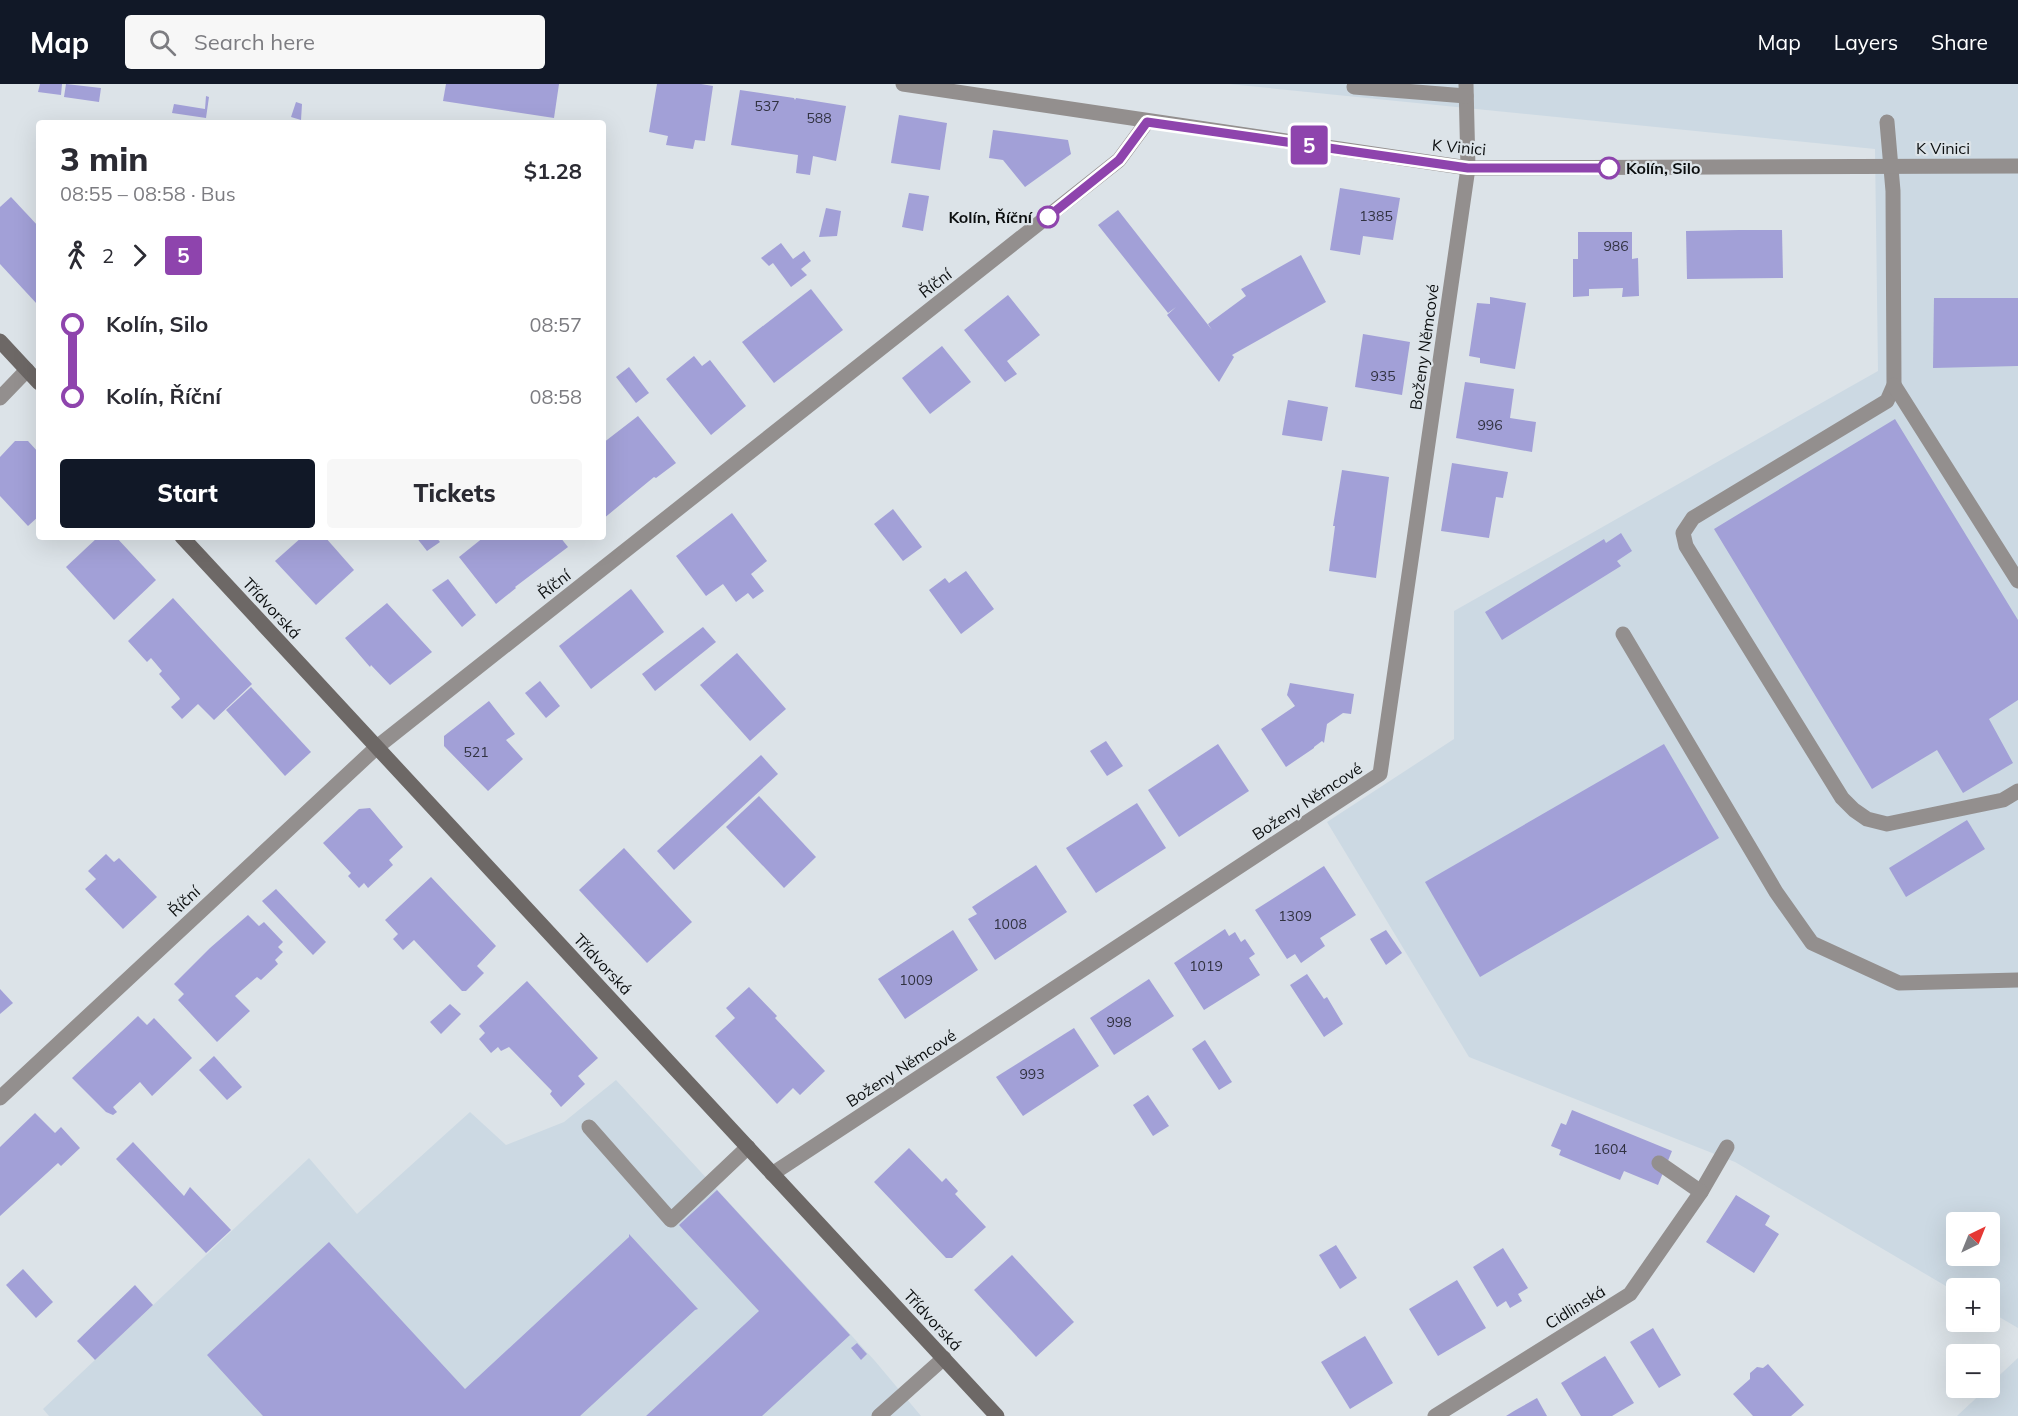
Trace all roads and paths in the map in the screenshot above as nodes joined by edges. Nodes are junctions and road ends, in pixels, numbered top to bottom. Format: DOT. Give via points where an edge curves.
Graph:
graph roads {
  1 [pos="903,84"];
  2 [pos="1354,87"];
  3 [pos="1466,90"];
  4 [pos="1147,122"];
  5 [pos="1887,122"];
  6 [pos="1892,166"];
  7 [pos="2018,166"];
  8 [pos="1468,168"];
  9 [pos="0,341"];
  10 [pos="27,370"];
  11 [pos="36,380"];
  12 [pos="1894,386"];
  13 [pos="0,398"];
  14 [pos="185,540"];
  15 [pos="2018,581"];
  16 [pos="1623,634"];
  17 [pos="376,747"];
  18 [pos="2018,791"];
  19 [pos="2018,980"];
  20 [pos="0,1098"];
  21 [pos="589,1127"];
  22 [pos="748,1147"];
  23 [pos="1727,1147"];
  24 [pos="1659,1163"];
  25 [pos="772,1174"];
  26 [pos="1701,1192"];
  27 [pos="944,1358"];
  28 [pos="879,1416"];
  29 [pos="997,1416"];
  30 [pos="1435,1416"];
  1 -- 4 [label="street, K Vinici"];
  2 -- 3 [label="street"];
  3 -- 8 [label="street, Boženy Němcové"];
  4 -- 8 [label="street, K Vinici"];
  4 -- 17 [label="street, Říční" via="1119,160"];
  5 -- 6 [label="street"];
  6 -- 7 [label="street, K Vinici"];
  6 -- 8 [label="street, K Vinici"];
  6 -- 12 [label="street"];
  8 -- 25 [label="street, Boženy Němcové" via="1380,774"];
  9 -- 10 [label="main road"];
  10 -- 11 [label="main road"];
  10 -- 13 [label="street"];
  12 -- 15 [label="street"];
  12 -- 18 [label="street" via="1887,401 1693,518 1683,533 1686,546 1842,798 1854,810 1867,819 1887,824 2003,800"];
  14 -- 17 [label="main road, Třídvorská"];
  16 -- 19 [label="street" via="1776,892 1812,943 1899,983"];
  17 -- 20 [label="street, Říční"];
  17 -- 22 [label="main road, Třídvorská"];
  21 -- 22 [label="street" via="671,1220"];
  22 -- 25 [label="main road, Třídvorská"];
  23 -- 26 [label="street, Cidlinská"];
  24 -- 26 [label="street"];
  25 -- 27 [label="main road, Třídvorská"];
  26 -- 30 [label="street, Cidlinská" via="1629,1294"];
  27 -- 28 [label="street"];
  27 -- 29 [label="main road, Třídvorská"];
}
